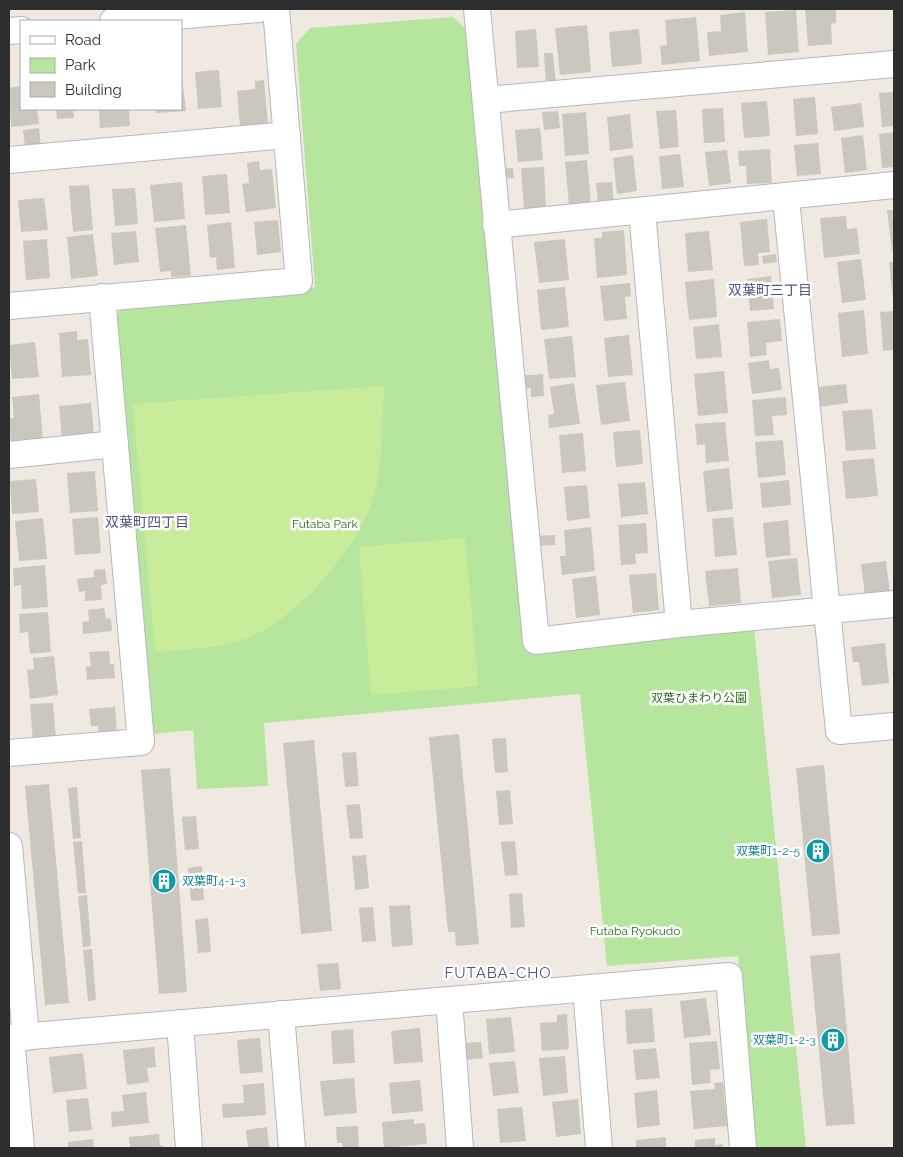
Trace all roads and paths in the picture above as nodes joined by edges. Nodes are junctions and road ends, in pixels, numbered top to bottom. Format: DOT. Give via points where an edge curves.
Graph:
graph roads {
  1 [pos="259,9"];
  2 [pos="276,9"];
  3 [pos="477,9"];
  4 [pos="125,20"];
  5 [pos="894,64"];
  6 [pos="486,100"];
  7 [pos="287,135"];
  8 [pos="9,160"];
  9 [pos="894,185"];
  10 [pos="786,198"];
  11 [pos="642,211"];
  12 [pos="496,225"];
  13 [pos="102,297"];
  14 [pos="9,306"];
  15 [pos="115,444"];
  16 [pos="9,455"];
  17 [pos="894,604"];
  18 [pos="825,610"];
  19 [pos="679,624"];
  20 [pos="894,726"];
  21 [pos="9,753"];
  22 [pos="9,846"];
  23 [pos="586,989"];
  24 [pos="449,1000"];
  25 [pos="281,1014"];
  26 [pos="180,1023"];
  27 [pos="15,1038"];
  28 [pos="21,1148"];
  29 [pos="190,1148"];
  30 [pos="292,1148"];
  31 [pos="460,1148"];
  32 [pos="599,1148"];
  33 [pos="743,1148"];
  1 -- 4 [label="street"];
  2 -- 7 [label="street"];
  3 -- 6 [label="street"];
  5 -- 6 [label="street"];
  6 -- 12 [label="street"];
  7 -- 8 [label="street"];
  7 -- 13 [label="street" via="299,281"];
  9 -- 10 [label="street"];
  10 -- 11 [label="street"];
  10 -- 18 [label="street"];
  11 -- 12 [label="street"];
  11 -- 19 [label="street"];
  12 -- 19 [label="street" via="536,641"];
  13 -- 14 [label="street"];
  13 -- 15 [label="street"];
  15 -- 16 [label="street"];
  15 -- 21 [label="street" via="141,742"];
  17 -- 18 [label="street"];
  18 -- 19 [label="street"];
  18 -- 20 [label="street" via="839,731"];
  22 -- 27 [label="street"];
  23 -- 24 [label="street"];
  23 -- 32 [label="street"];
  23 -- 33 [label="street" via="729,976"];
  24 -- 25 [label="street"];
  24 -- 31 [label="street"];
  25 -- 26 [label="street"];
  25 -- 30 [label="street"];
  26 -- 27 [label="street"];
  26 -- 29 [label="street"];
  27 -- 28 [label="street"];
}
